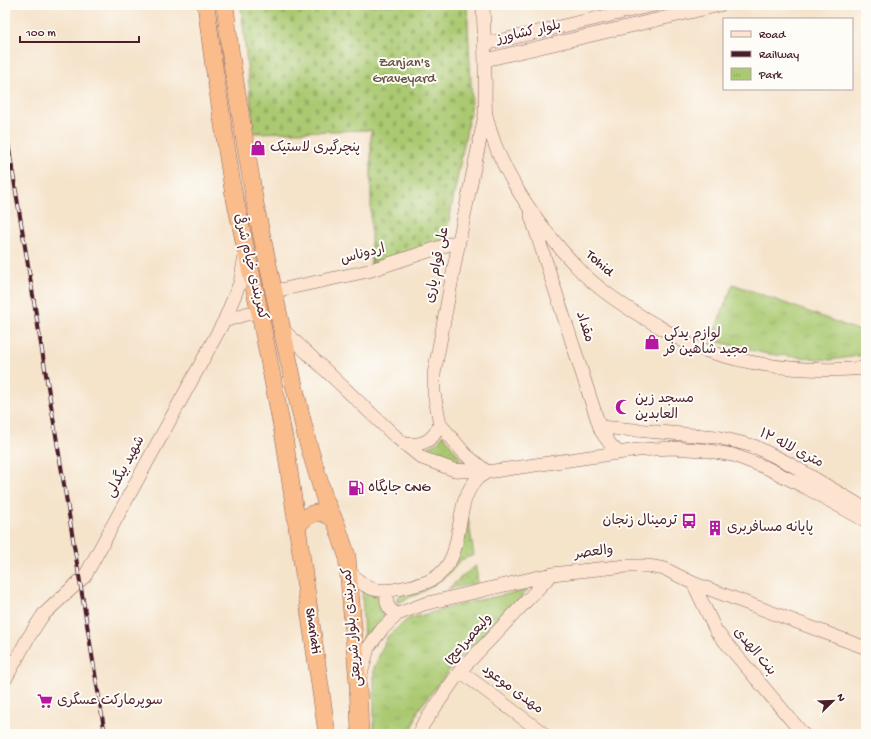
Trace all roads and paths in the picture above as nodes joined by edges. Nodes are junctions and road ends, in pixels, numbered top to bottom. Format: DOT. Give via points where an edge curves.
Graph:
graph roads {
  1 [pos="206,5"];
  2 [pos="225,5"];
  3 [pos="483,5"];
  4 [pos="720,5"];
  5 [pos="647,6"];
  6 [pos="644,22"];
  7 [pos="504,40"];
  8 [pos="485,44"];
  9 [pos="507,55"];
  10 [pos="485,60"];
  11 [pos="486,113"];
  12 [pos="528,207"];
  13 [pos="459,241"];
  14 [pos="246,250"];
  15 [pos="275,291"];
  16 [pos="260,314"];
  17 [pos="224,320"];
  18 [pos="283,330"];
  19 [pos="866,368"];
  20 [pos="440,424"];
  21 [pos="601,429"];
  22 [pos="404,444"];
  23 [pos="619,453"];
  24 [pos="592,457"];
  25 [pos="487,472"];
  26 [pos="866,509"];
  27 [pos="335,521"];
  28 [pos="866,521"];
  29 [pos="297,528"];
  30 [pos="348,569"];
  31 [pos="552,574"];
  32 [pos="693,583"];
  33 [pos="390,590"];
  34 [pos="398,614"];
  35 [pos="866,648"];
  36 [pos="460,671"];
  37 [pos="5,680"];
  38 [pos="358,683"];
  39 [pos="327,730"];
  40 [pos="359,733"];
  41 [pos="421,734"];
  42 [pos="544,734"];
  43 [pos="803,734"];
  1 -- 14 [label="highway, کمربندی خیام شرقی" via="228,162"];
  2 -- 15 [label="highway, کمربندی خیام شرقی" via="247,158"];
  3 -- 8 [label="main road, Tohid"];
  4 -- 6 [label="main road, بلوار کشاورز"];
  5 -- 6 [label="main road"];
  5 -- 7 [label="main road, بلوار کشاورز"];
  6 -- 9 [label="main road, بلوار کشاورز"];
  7 -- 8 [label="main road, بلوار کشاورز"];
  7 -- 9 [label="main road" via="501,45 502,51"];
  8 -- 10 [label="main road, Tohid"];
  9 -- 10 [label="main road, بلوار کشاورز"];
  10 -- 11 [label="main road, Tohid"];
  11 -- 12 [label="main road, Tohid" via="493,140"];
  11 -- 13 [label="main road, علی قوام یاری"];
  12 -- 19 [label="main road, Tohid" via="578,268 608,294 636,314 702,350 776,367 825,370"];
  12 -- 21 [label="main road, مقداد"];
  13 -- 15 [label="main road, اردوناس" via="368,271"];
  13 -- 20 [label="main road, علی قوام یاری" via="434,374 434,394"];
  14 -- 16 [label="highway, کمربندی خیام شرقی"];
  14 -- 17 [label="main road, شهید بیگدلی" via="240,283"];
  15 -- 18 [label="highway, کمربندی خیام شرقی"];
  16 -- 17 [label="main road" via="249,313"];
  16 -- 29 [label="highway, کمربندی خیام شرقی" via="284,435"];
  17 -- 37 [label="main road, شهید بیگدلی" via="85,576 43,615"];
  18 -- 22 [label="main road"];
  18 -- 27 [label="highway, کمربندی خیام شرقی" via="307,440"];
  20 -- 22 [label="main road" via="426,441 413,445"];
  20 -- 25 [label="main road" via="465,454"];
  21 -- 23 [label="main road, مقداد"];
  21 -- 24 [label="main road"];
  21 -- 26 [label="main road, ۱۲ متری لاله" via="717,437 754,446"];
  22 -- 25 [label="main road" via="422,458 454,470"];
  23 -- 24 [label="main road"];
  23 -- 28 [label="main road" via="672,448 703,450 733,456 767,468"];
  24 -- 25 [label="main road"];
  25 -- 33 [label="main road" via="477,479 468,493 462,507 451,560 443,571 420,584"];
  27 -- 29 [label="highway" via="326,514 318,513 308,515 300,521"];
  27 -- 30 [label="highway, کمربندی بلوار شریعتی" via="347,556"];
  29 -- 39 [label="highway, Shariati"];
  30 -- 33 [label="main road" via="366,587"];
  30 -- 38 [label="highway, کمربندی بلوار شریعتی"];
  31 -- 32 [label="main road, والعصر" via="648,566 665,569"];
  31 -- 34 [label="main road, والعصر" via="424,604"];
  31 -- 36 [label="main road, ولیعصر(عج)"];
  32 -- 35 [label="main road, والعصر"];
  32 -- 43 [label="main road, بنت الهدی" via="716,631"];
  33 -- 34 [label="main road" via="387,605"];
  34 -- 38 [label="main road, والعصر" via="382,629 368,648"];
  36 -- 41 [label="main road, ولیعصر(عج)" via="422,726"];
  36 -- 42 [label="main road, مهدی موعود"];
  38 -- 40 [label="highway, کمربندی بلوار شریعتی"];
}
